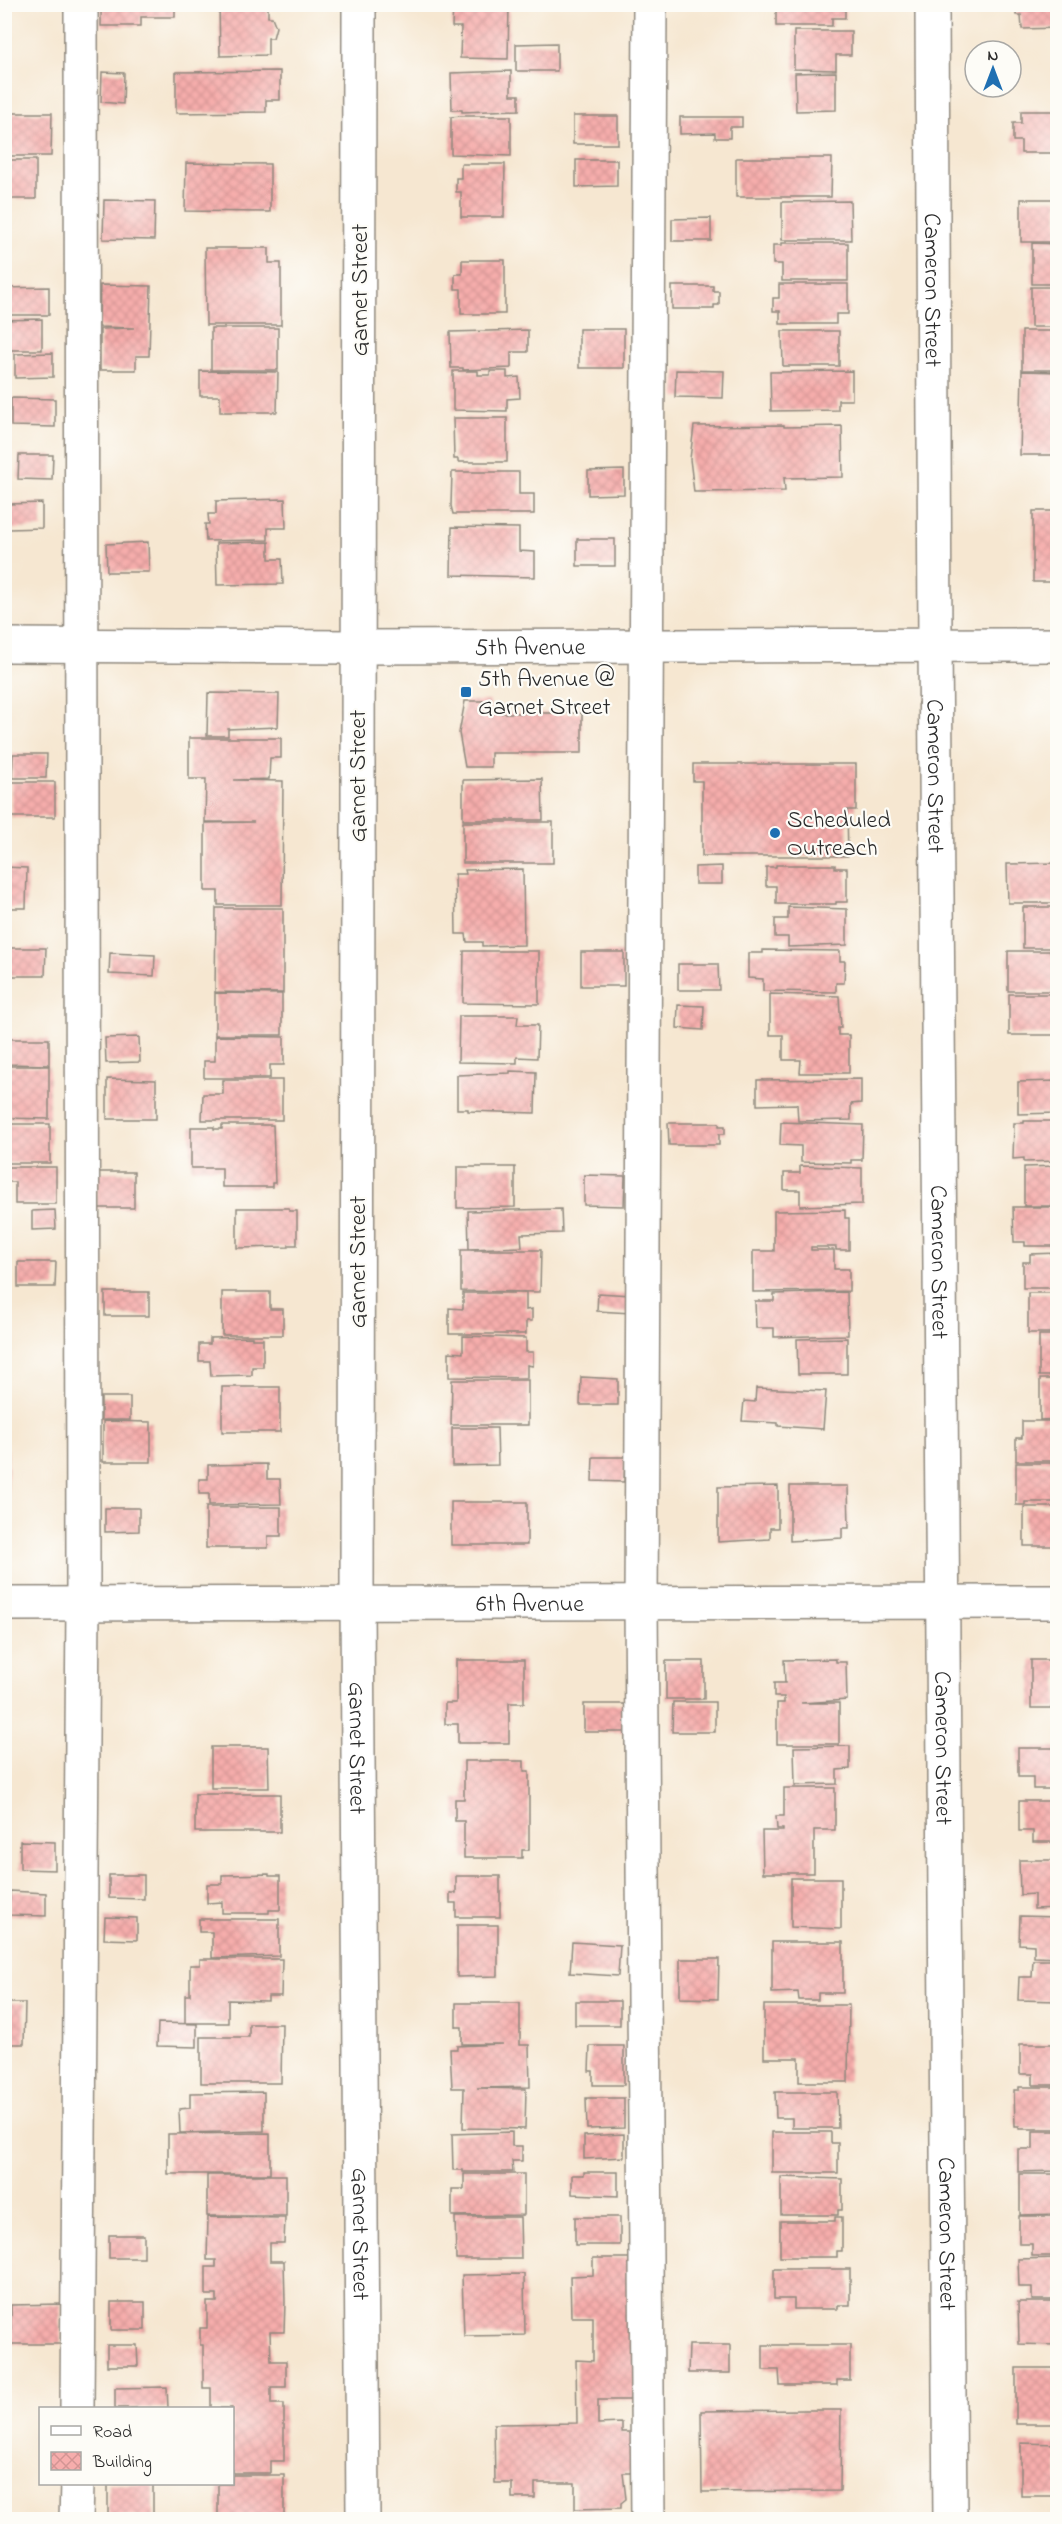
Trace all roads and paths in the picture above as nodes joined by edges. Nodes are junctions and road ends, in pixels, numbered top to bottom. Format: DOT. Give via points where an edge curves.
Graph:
graph roads {
  1 [pos="81,4"];
  2 [pos="359,4"];
  3 [pos="650,4"];
  4 [pos="932,4"];
  5 [pos="935,644"];
  6 [pos="4,645"];
  7 [pos="82,645"];
  8 [pos="1058,645"];
  9 [pos="647,646"];
  10 [pos="357,648"];
  11 [pos="944,1602"];
  12 [pos="1058,1602"];
  13 [pos="357,1603"];
  14 [pos="642,1603"];
  15 [pos="4,1604"];
  16 [pos="83,1604"];
  17 [pos="77,2407"];
  18 [pos="77,2485"];
  19 [pos="76,2520"];
  20 [pos="363,2520"];
  21 [pos="648,2520"];
  22 [pos="950,2520"];
  1 -- 7 [label="street"];
  2 -- 10 [label="street, Garnet Street"];
  3 -- 9 [label="street"];
  4 -- 5 [label="street, Cameron Street"];
  5 -- 8 [label="street, 5th Avenue"];
  5 -- 9 [label="street, 5th Avenue"];
  5 -- 11 [label="street, Cameron Street"];
  6 -- 7 [label="street, 5th Avenue"];
  7 -- 10 [label="street, 5th Avenue"];
  7 -- 16 [label="street"];
  9 -- 10 [label="street, 5th Avenue"];
  9 -- 14 [label="street"];
  10 -- 13 [label="street, Garnet Street"];
  11 -- 12 [label="street, 6th Avenue"];
  11 -- 14 [label="street, 6th Avenue"];
  11 -- 22 [label="street, Cameron Street"];
  13 -- 14 [label="street, 6th Avenue"];
  13 -- 16 [label="street, 6th Avenue"];
  13 -- 20 [label="street, Garnet Street"];
  14 -- 21 [label="street"];
  15 -- 16 [label="street, 6th Avenue"];
  16 -- 17 [label="street"];
  18 -- 19 [label="street"];
}
